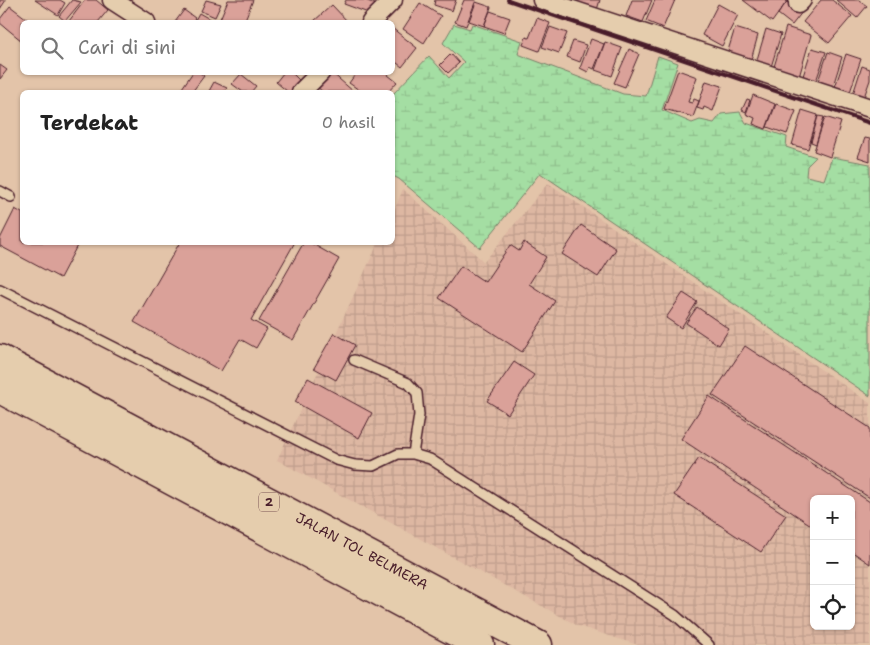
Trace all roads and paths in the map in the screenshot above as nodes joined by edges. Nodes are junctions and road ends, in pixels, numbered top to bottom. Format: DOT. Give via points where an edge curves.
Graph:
graph roads {
  1 [pos="112,0"];
  2 [pos="393,0"];
  3 [pos="542,0"];
  4 [pos="143,20"];
  5 [pos="373,20"];
  6 [pos="318,75"];
  7 [pos="303,90"];
  8 [pos="870,108"];
  9 [pos="0,191"];
  10 [pos="11,197"];
  11 [pos="0,289"];
  12 [pos="0,358"];
  13 [pos="354,360"];
  14 [pos="0,389"];
  15 [pos="413,454"];
  16 [pos="480,645"];
  17 [pos="538,645"];
  18 [pos="708,645"];
  1 -- 4 [label="street"];
  2 -- 5 [label="street"];
  3 -- 8 [label="street"];
  6 -- 7 [label="street"];
  9 -- 10 [label="lane"];
  11 -- 15 [label="lane" via="336,460 373,466 398,454"];
  12 -- 17 [label="highway, JALAN TOL BELMERA / 2"];
  13 -- 15 [label="lane" via="408,383 418,393 419,415"];
  14 -- 16 [label="highway, JALAN TOL BELMERA / 2"];
  15 -- 18 [label="lane" via="430,459 675,615"];
}
